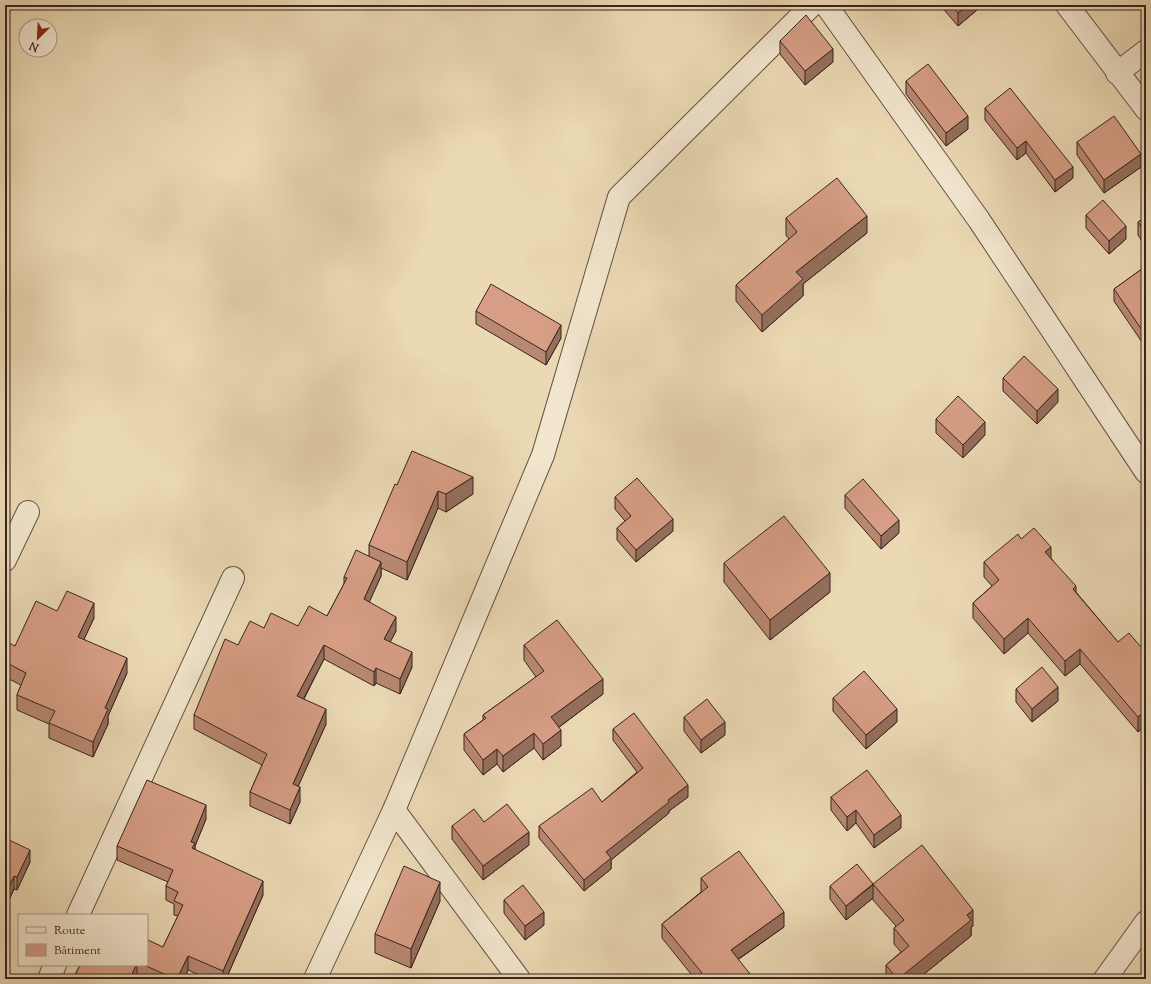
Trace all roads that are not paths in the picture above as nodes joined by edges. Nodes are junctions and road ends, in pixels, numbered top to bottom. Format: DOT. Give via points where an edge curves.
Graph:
graph roads {
  1 [pos="812,5"];
  2 [pos="826,5"];
  3 [pos="1067,5"];
  4 [pos="1146,52"];
  5 [pos="1117,73"];
  6 [pos="1146,109"];
  7 [pos="1146,472"];
  8 [pos="28,512"];
  9 [pos="5,560"];
  10 [pos="233,578"];
  11 [pos="394,810"];
  12 [pos="78,914"];
  13 [pos="1146,922"];
  14 [pos="55,966"];
  15 [pos="49,979"];
  16 [pos="315,979"];
  17 [pos="519,979"];
  18 [pos="1105,979"];
  1 -- 11 [label="street" via="619,197 544,455"];
  2 -- 7 [label="street" via="979,220"];
  3 -- 5 [label="street"];
  4 -- 5 [label="street"];
  5 -- 6 [label="street"];
  8 -- 9 [label="street"];
  10 -- 12 [label="street"];
  11 -- 16 [label="street"];
  11 -- 17 [label="street"];
  13 -- 18 [label="street"];
  14 -- 15 [label="street"];
}
